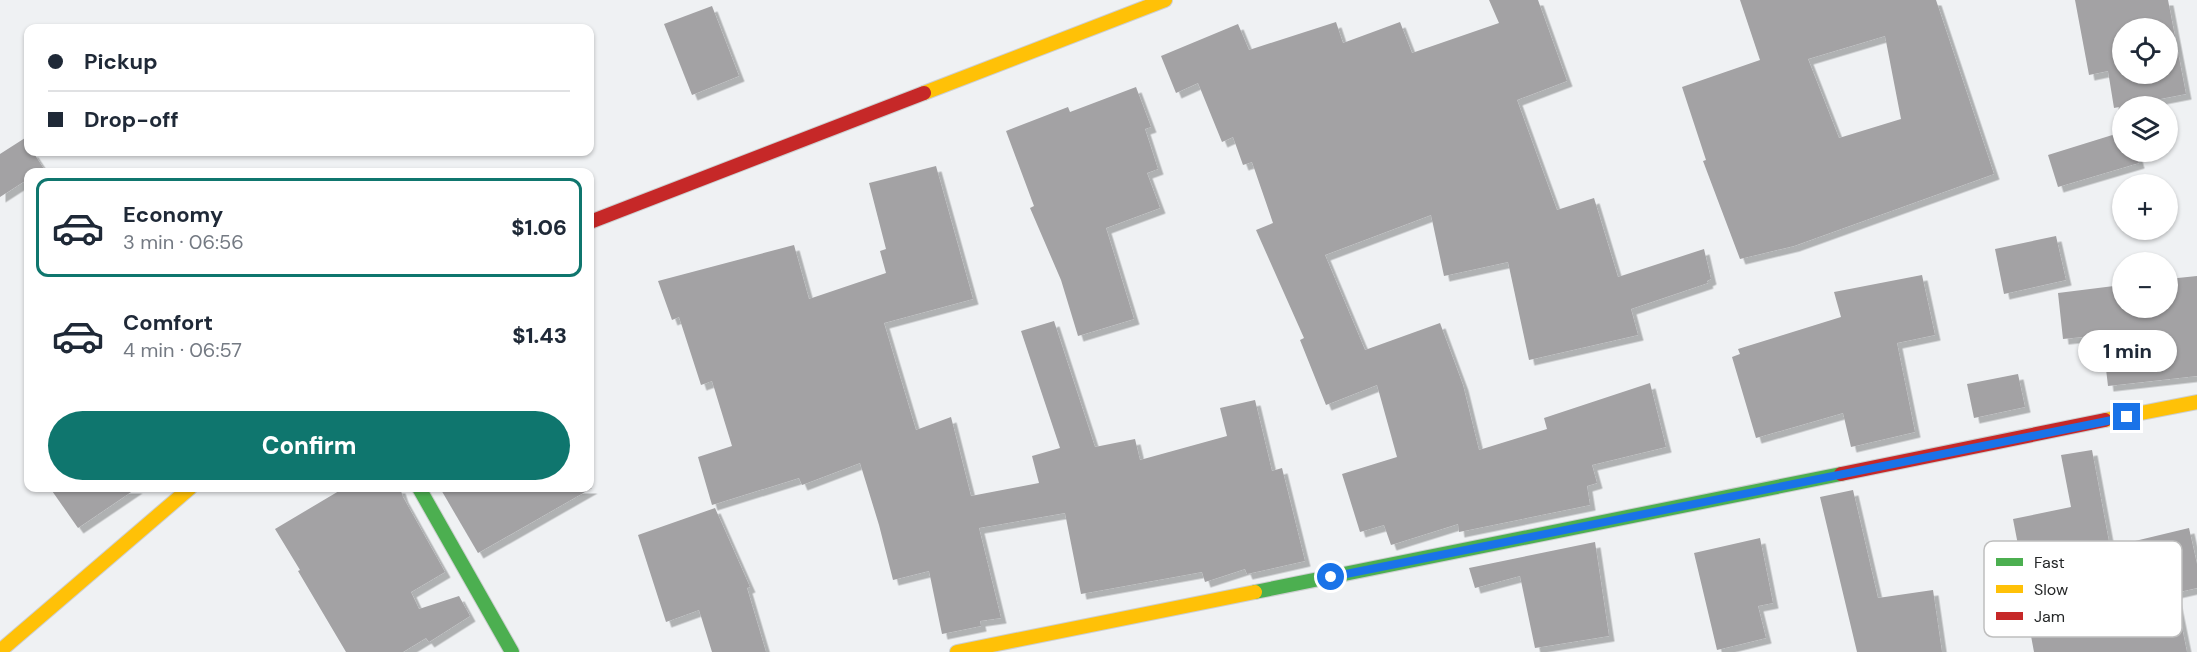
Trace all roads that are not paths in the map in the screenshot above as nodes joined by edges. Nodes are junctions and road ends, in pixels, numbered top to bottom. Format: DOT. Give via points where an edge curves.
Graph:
graph roads {
  1 [pos="1165,0"];
  2 [pos="594,220"];
  3 [pos="2197,402"];
  4 [pos="185,492"];
  5 [pos="421,492"];
  6 [pos="0,651"];
  7 [pos="512,652"];
  8 [pos="957,652"];
  1 -- 2 [label="street"];
  3 -- 8 [label="street"];
  4 -- 6 [label="street"];
  5 -- 7 [label="street"];
}
